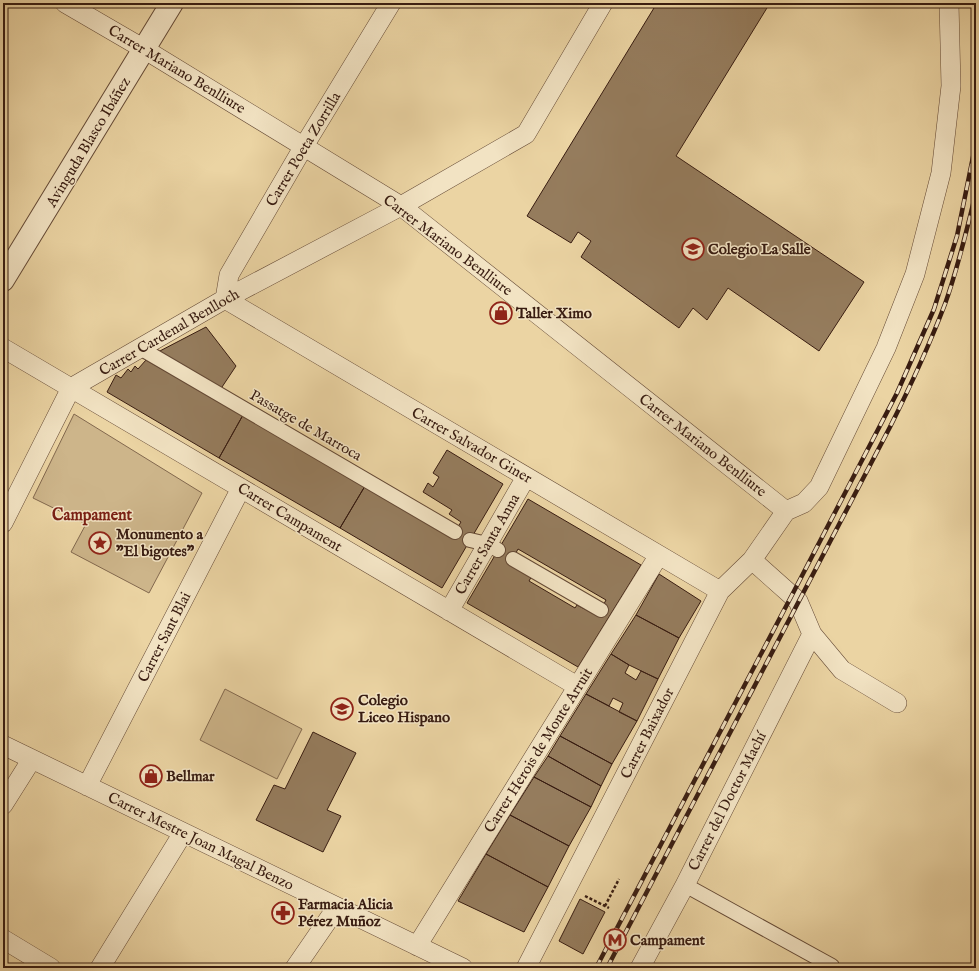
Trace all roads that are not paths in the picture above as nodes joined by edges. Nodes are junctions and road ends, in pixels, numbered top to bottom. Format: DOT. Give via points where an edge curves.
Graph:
graph roads {
  1 [pos="65,3"];
  2 [pos="172,3"];
  3 [pos="392,3"];
  4 [pos="604,3"];
  5 [pos="949,3"];
  6 [pos="144,49"];
  7 [pos="304,146"];
  8 [pos="401,206"];
  9 [pos="3,280"];
  10 [pos="224,299"];
  11 [pos="3,348"];
  12 [pos="140,348"];
  13 [pos="71,388"];
  14 [pos="526,476"];
  15 [pos="241,488"];
  16 [pos="786,511"];
  17 [pos="3,523"];
  18 [pos="455,532"];
  19 [pos="658,555"];
  20 [pos="513,559"];
  21 [pos="752,560"];
  22 [pos="720,591"];
  23 [pos="449,611"];
  24 [pos="610,615"];
  25 [pos="812,634"];
  26 [pos="577,686"];
  27 [pos="897,703"];
  28 [pos="3,745"];
  29 [pos="32,759"];
  30 [pos="87,786"];
  31 [pos="3,805"];
  32 [pos="184,832"];
  33 [pos="684,885"];
  34 [pos="337,907"];
  35 [pos="3,938"];
  36 [pos="417,946"];
  37 [pos="832,966"];
  38 [pos="51,968"];
  39 [pos="100,968"];
  40 [pos="295,968"];
  41 [pos="463,968"];
  42 [pos="526,968"];
  43 [pos="640,968"];
  1 -- 6 [label="street, Carrer Mariano Benlliure"];
  2 -- 6 [label="street, Avinguda Blasco Ibáñez"];
  3 -- 7 [label="street, Carrer Poeta Zorrilla"];
  4 -- 8 [label="street, Carrer Cardenal Benlloch" via="526,134"];
  5 -- 16 [label="street" via="951,86 941,172 915,274 886,348 819,487 804,503"];
  6 -- 7 [label="street, Carrer Mariano Benlliure"];
  6 -- 9 [label="street, Avinguda Blasco Ibáñez"];
  7 -- 8 [label="street, Carrer Mariano Benlliure"];
  7 -- 10 [label="street, Carrer Poeta Zorrilla" via="229,275"];
  8 -- 10 [label="street, Carrer Cardenal Benlloch"];
  8 -- 16 [label="street, Carrer Mariano Benlliure"];
  10 -- 12 [label="street, Carrer Cardenal Benlloch"];
  10 -- 14 [label="street, Carrer Salvador Giner"];
  11 -- 13 [label="street, Carrer Campament"];
  12 -- 13 [label="street, Carrer Cardenal Benlloch"];
  12 -- 18 [label="street, Passatge de Marroca"];
  13 -- 15 [label="street, Carrer Campament"];
  13 -- 17 [label="street"];
  14 -- 19 [label="street, Carrer Salvador Giner"];
  14 -- 23 [label="street, Carrer Santa Anna"];
  15 -- 23 [label="street, Carrer Campament"];
  15 -- 30 [label="street, Carrer Sant Blai"];
  16 -- 21 [label="street, Carrer Baixador"];
  19 -- 22 [label="street, Carrer Salvador Giner"];
  19 -- 24 [label="street, Carrer Herois de Monte Arruit"];
  20 -- 24 [label="street"];
  21 -- 22 [label="street, Carrer Baixador"];
  21 -- 25 [label="street" via="798,601"];
  22 -- 42 [label="street, Carrer Baixador"];
  23 -- 26 [label="street, Carrer Campament"];
  24 -- 26 [label="street, Carrer Herois de Monte Arruit"];
  25 -- 27 [label="street" via="842,670"];
  25 -- 33 [label="street, Carrer del Doctor Machí"];
  26 -- 36 [label="street, Carrer Herois de Monte Arruit"];
  28 -- 29 [label="street, Carrer Mestre Joan Magal Benzo"];
  29 -- 30 [label="street, Carrer Mestre Joan Magal Benzo"];
  29 -- 31 [label="street"];
  30 -- 32 [label="street, Carrer Mestre Joan Magal Benzo"];
  32 -- 34 [label="street, Carrer Mestre Joan Magal Benzo"];
  32 -- 39 [label="street"];
  33 -- 37 [label="street"];
  33 -- 43 [label="street, Carrer del Doctor Machí"];
  34 -- 36 [label="street, Carrer Mestre Joan Magal Benzo"];
  34 -- 40 [label="street"];
  35 -- 38 [label="street"];
  36 -- 41 [label="street, Carrer Mestre Joan Magal Benzo"];
}
